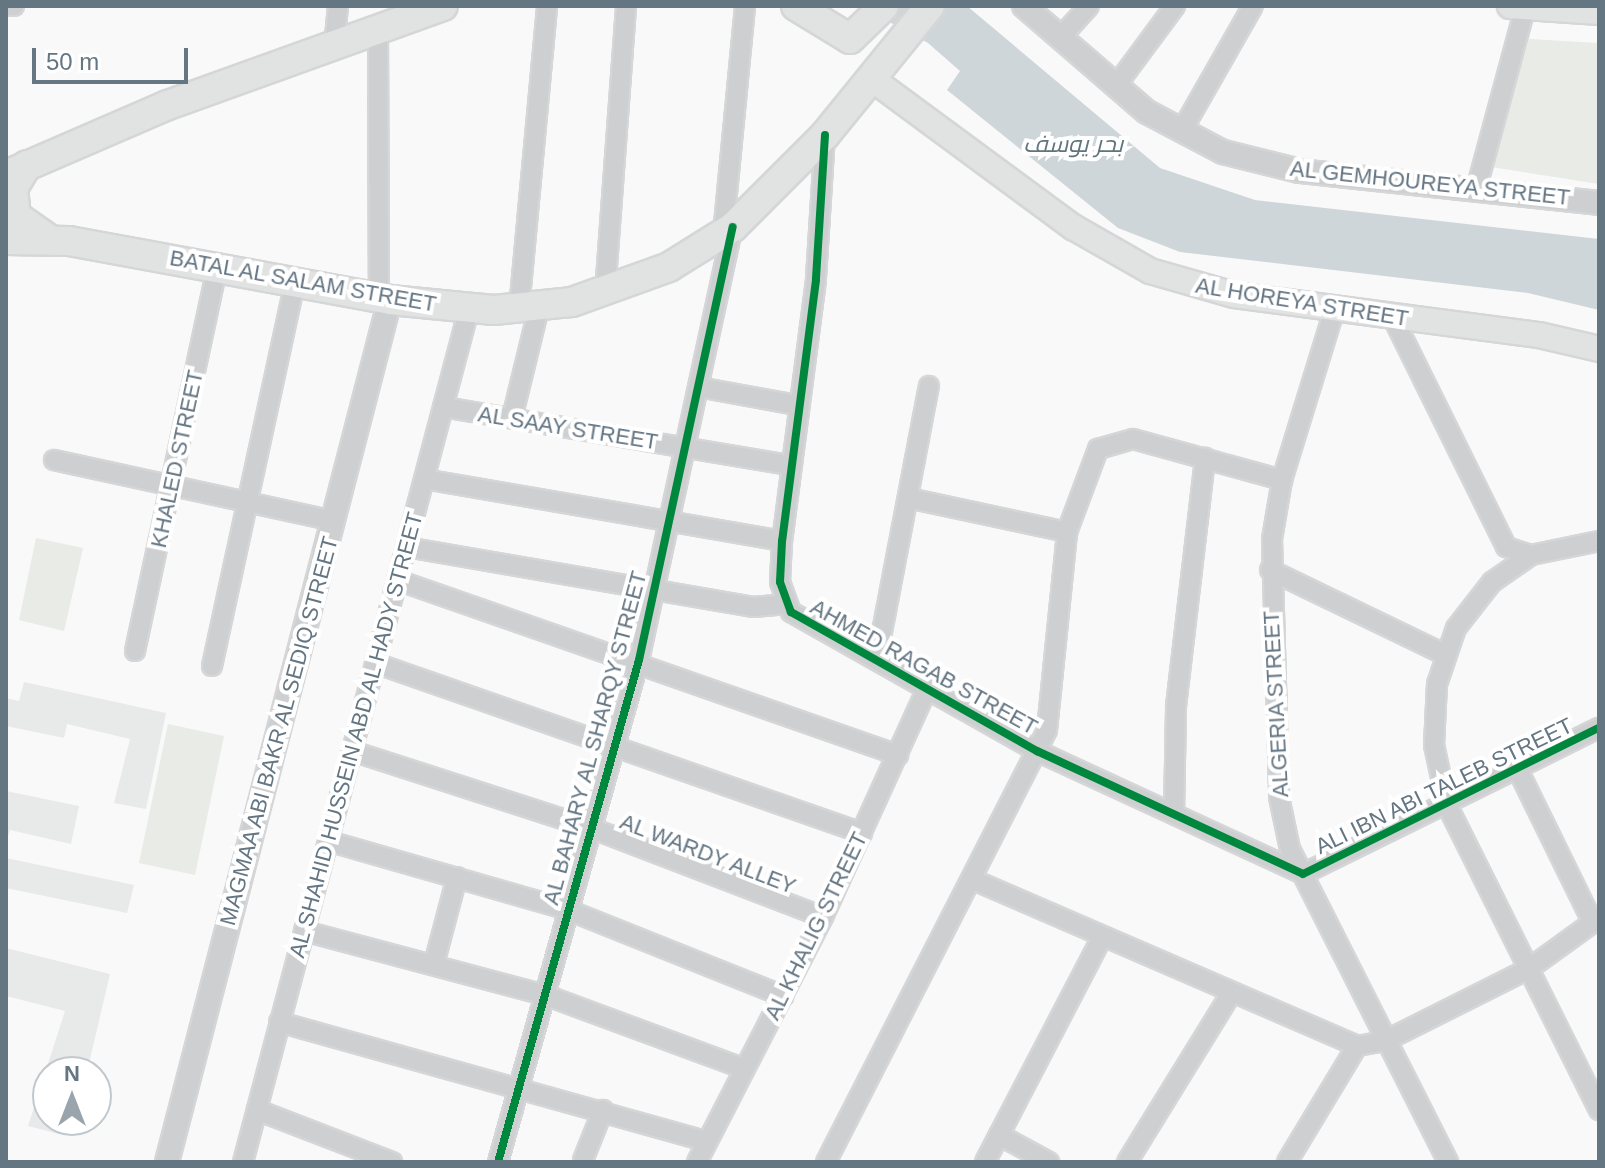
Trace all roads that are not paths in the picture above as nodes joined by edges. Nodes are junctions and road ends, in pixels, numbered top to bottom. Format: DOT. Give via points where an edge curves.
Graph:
graph roads {
  1 [pos="6,6"];
  2 [pos="14,6"];
  3 [pos="338,6"];
  4 [pos="443,6"];
  5 [pos="547,6"];
  6 [pos="626,6"];
  7 [pos="745,6"];
  8 [pos="796,6"];
  9 [pos="884,6"];
  10 [pos="930,6"];
  11 [pos="1024,6"];
  12 [pos="1089,6"];
  13 [pos="1175,6"];
  14 [pos="1253,6"];
  15 [pos="1518,7"];
  16 [pos="1599,12"];
  17 [pos="378,31"];
  18 [pos="1060,38"];
  19 [pos="334,47"];
  20 [pos="872,79"];
  21 [pos="1115,87"];
  22 [pos="1181,132"];
  23 [pos="825,135"];
  24 [pos="13,166"];
  25 [pos="1476,190"];
  26 [pos="1599,203"];
  27 [pos="728,231"];
  28 [pos="49,239"];
  29 [pos="6,240"];
  30 [pos="217,267"];
  31 [pos="295,282"];
  32 [pos="605,293"];
  33 [pos="385,300"];
  34 [pos="529,308"];
  35 [pos="469,309"];
  36 [pos="1334,311"];
  37 [pos="1394,320"];
  38 [pos="1599,349"];
  39 [pos="929,386"];
  40 [pos="698,387"];
  41 [pos="797,405"];
  42 [pos="443,407"];
  43 [pos="512,418"];
  44 [pos="685,447"];
  45 [pos="1205,458"];
  46 [pos="54,460"];
  47 [pos="788,465"];
  48 [pos="424,479"];
  49 [pos="1282,480"];
  50 [pos="171,486"];
  51 [pos="908,498"];
  52 [pos="250,502"];
  53 [pos="334,521"];
  54 [pos="669,521"];
  55 [pos="1067,532"];
  56 [pos="782,541"];
  57 [pos="1599,541"];
  58 [pos="406,547"];
  59 [pos="1531,555"];
  60 [pos="1270,570"];
  61 [pos="397,580"];
  62 [pos="654,590"];
  63 [pos="785,604"];
  64 [pos="135,651"];
  65 [pos="1444,654"];
  66 [pos="877,658"];
  67 [pos="639,660"];
  68 [pos="375,663"];
  69 [pos="212,666"];
  70 [pos="928,687"];
  71 [pos="1597,737"];
  72 [pos="615,743"];
  73 [pos="352,751"];
  74 [pos="1037,751"];
  75 [pos="898,755"];
  76 [pos="1518,770"];
  77 [pos="1447,805"];
  78 [pos="1174,814"];
  79 [pos="591,828"];
  80 [pos="862,833"];
  81 [pos="328,841"];
  82 [pos="1303,874"];
  83 [pos="457,877"];
  84 [pos="976,881"];
  85 [pos="568,910"];
  86 [pos="823,917"];
  87 [pos="1596,921"];
  88 [pos="304,931"];
  89 [pos="1101,939"];
  90 [pos="434,964"];
  91 [pos="1530,968"];
  92 [pos="545,995"];
  93 [pos="1230,995"];
  94 [pos="783,996"];
  95 [pos="279,1022"];
  96 [pos="1385,1041"];
  97 [pos="1357,1046"];
  98 [pos="745,1069"];
  99 [pos="519,1085"];
  100 [pos="257,1110"];
  101 [pos="603,1110"];
  102 [pos="1599,1110"];
  103 [pos="999,1135"];
  104 [pos="706,1141"];
  105 [pos="583,1160"];
  106 [pos="1289,1161"];
  107 [pos="167,1162"];
  108 [pos="243,1162"];
  109 [pos="392,1162"];
  110 [pos="498,1162"];
  111 [pos="697,1162"];
  112 [pos="826,1162"];
  113 [pos="985,1162"];
  114 [pos="1049,1162"];
  115 [pos="1127,1162"];
  116 [pos="1448,1162"];
  1 -- 2 [label="street"];
  3 -- 19 [label="street"];
  4 -- 17 [label="main road"];
  5 -- 34 [label="street"];
  6 -- 32 [label="street"];
  7 -- 27 [label="street, AL BAHARY AL SHARQY STREET"];
  8 -- 9 [label="main road" via="839,36 861,36"];
  10 -- 20 [label="main road, BATAL AL SALAM STREET"];
  11 -- 18 [label="street, AL GEMHOUREYA STREET"];
  12 -- 18 [label="street"];
  13 -- 21 [label="street"];
  14 -- 22 [label="street"];
  15 -- 16 [label="main road"];
  15 -- 25 [label="street"];
  17 -- 19 [label="main road"];
  17 -- 33 [label="street"];
  18 -- 21 [label="street, AL GEMHOUREYA STREET"];
  19 -- 24 [label="main road"];
  20 -- 23 [label="main road, BATAL AL SALAM STREET"];
  20 -- 36 [label="main road, AL HOREYA STREET" via="1110,251 1191,285"];
  21 -- 22 [label="street, AL GEMHOUREYA STREET"];
  22 -- 25 [label="street, AL GEMHOUREYA STREET" via="1223,152 1300,171"];
  23 -- 27 [label="main road, BATAL AL SALAM STREET"];
  23 -- 41 [label="street, AHMED RAGAB STREET" via="816,280"];
  24 -- 28 [label="main road" via="16,216"];
  25 -- 26 [label="street, AL GEMHOUREYA STREET"];
  27 -- 32 [label="main road, BATAL AL SALAM STREET"];
  27 -- 40 [label="street, AL BAHARY AL SHARQY STREET"];
  28 -- 29 [label="main road, BATAL AL SALAM STREET"];
  28 -- 30 [label="main road, BATAL AL SALAM STREET"];
  30 -- 31 [label="main road, BATAL AL SALAM STREET"];
  30 -- 50 [label="street, KHALED STREET"];
  31 -- 33 [label="main road, BATAL AL SALAM STREET"];
  31 -- 52 [label="street"];
  32 -- 34 [label="main road, BATAL AL SALAM STREET"];
  33 -- 35 [label="main road, BATAL AL SALAM STREET"];
  33 -- 53 [label="street, MAGMAA ABI BAKR AL SEDIQ STREET"];
  34 -- 35 [label="main road, BATAL AL SALAM STREET"];
  34 -- 43 [label="street"];
  35 -- 42 [label="street, AL SHAHID HUSSEIN ABD AL HADY STREET"];
  36 -- 37 [label="main road, AL HOREYA STREET"];
  36 -- 49 [label="street, ALGERIA STREET"];
  37 -- 38 [label="main road, AL HOREYA STREET" via="1539,335"];
  37 -- 59 [label="street" via="1506,547"];
  39 -- 51 [label="street"];
  40 -- 41 [label="street"];
  40 -- 44 [label="street, AL BAHARY AL SHARQY STREET"];
  41 -- 47 [label="street, AHMED RAGAB STREET"];
  42 -- 43 [label="street, AL SAAY STREET"];
  42 -- 48 [label="street, AL SHAHID HUSSEIN ABD AL HADY STREET"];
  43 -- 44 [label="street, AL SAAY STREET"];
  44 -- 47 [label="street, AL SAAY STREET"];
  44 -- 54 [label="street, AL BAHARY AL SHARQY STREET"];
  45 -- 49 [label="street"];
  45 -- 55 [label="street" via="1133,439 1105,442"];
  45 -- 78 [label="street" via="1176,706"];
  46 -- 50 [label="street"];
  47 -- 56 [label="street, AHMED RAGAB STREET"];
  48 -- 54 [label="street"];
  48 -- 58 [label="street, AL SHAHID HUSSEIN ABD AL HADY STREET"];
  49 -- 60 [label="street, ALGERIA STREET"];
  50 -- 52 [label="street"];
  50 -- 64 [label="street, KHALED STREET"];
  51 -- 55 [label="street"];
  51 -- 66 [label="street"];
  52 -- 53 [label="street"];
  52 -- 69 [label="street"];
  53 -- 107 [label="street, MAGMAA ABI BAKR AL SEDIQ STREET"];
  54 -- 56 [label="street"];
  54 -- 62 [label="street, AL BAHARY AL SHARQY STREET"];
  55 -- 74 [label="street" via="1050,718"];
  56 -- 63 [label="street, AHMED RAGAB STREET"];
  57 -- 59 [label="street"];
  58 -- 61 [label="street, AL SHAHID HUSSEIN ABD AL HADY STREET"];
  58 -- 62 [label="street"];
  59 -- 65 [label="street" via="1472,604"];
  60 -- 65 [label="street"];
  60 -- 82 [label="street, ALGERIA STREET" via="1279,797"];
  61 -- 67 [label="street"];
  61 -- 68 [label="street, AL SHAHID HUSSEIN ABD AL HADY STREET"];
  62 -- 63 [label="street" via="753,607"];
  62 -- 67 [label="street, AL BAHARY AL SHARQY STREET"];
  63 -- 66 [label="street, AHMED RAGAB STREET"];
  65 -- 77 [label="street" via="1434,730"];
  66 -- 70 [label="street, AHMED RAGAB STREET"];
  67 -- 72 [label="street, AL BAHARY AL SHARQY STREET"];
  67 -- 75 [label="street"];
  68 -- 72 [label="street"];
  68 -- 73 [label="street, AL SHAHID HUSSEIN ABD AL HADY STREET"];
  70 -- 74 [label="street, AHMED RAGAB STREET"];
  70 -- 75 [label="street, AL KHALIG STREET"];
  71 -- 76 [label="street, ALI IBN ABI TALEB STREET"];
  72 -- 79 [label="street, AL BAHARY AL SHARQY STREET"];
  72 -- 80 [label="street"];
  73 -- 79 [label="street, AL WARDY ALLEY"];
  73 -- 81 [label="street, AL SHAHID HUSSEIN ABD AL HADY STREET"];
  74 -- 78 [label="street, AHMED RAGAB STREET"];
  74 -- 84 [label="street"];
  75 -- 80 [label="street, AL KHALIG STREET"];
  76 -- 77 [label="street, ALI IBN ABI TALEB STREET"];
  76 -- 87 [label="street"];
  77 -- 82 [label="street, ALI IBN ABI TALEB STREET"];
  77 -- 91 [label="street"];
  78 -- 82 [label="street, AHMED RAGAB STREET"];
  79 -- 85 [label="street, AL BAHARY AL SHARQY STREET"];
  79 -- 86 [label="street, AL WARDY ALLEY"];
  80 -- 86 [label="street, AL KHALIG STREET"];
  81 -- 83 [label="street"];
  81 -- 88 [label="street, AL SHAHID HUSSEIN ABD AL HADY STREET"];
  82 -- 96 [label="street, ALGERIA STREET"];
  83 -- 85 [label="street"];
  83 -- 90 [label="street"];
  84 -- 89 [label="street"];
  84 -- 112 [label="street"];
  85 -- 92 [label="street, AL BAHARY AL SHARQY STREET"];
  85 -- 94 [label="street"];
  86 -- 94 [label="street, AL KHALIG STREET"];
  87 -- 91 [label="street"];
  88 -- 90 [label="street"];
  88 -- 95 [label="street, AL SHAHID HUSSEIN ABD AL HADY STREET"];
  89 -- 93 [label="street"];
  89 -- 103 [label="street"];
  90 -- 92 [label="street"];
  91 -- 96 [label="street"];
  91 -- 102 [label="street"];
  92 -- 98 [label="street"];
  92 -- 99 [label="street, AL BAHARY AL SHARQY STREET"];
  93 -- 97 [label="street"];
  93 -- 115 [label="street"];
  94 -- 98 [label="street, AL KHALIG STREET"];
  95 -- 99 [label="street"];
  95 -- 100 [label="street, AL SHAHID HUSSEIN ABD AL HADY STREET"];
  96 -- 97 [label="street"];
  96 -- 116 [label="street, ALGERIA STREET"];
  97 -- 106 [label="street"];
  98 -- 104 [label="street, AL KHALIG STREET"];
  99 -- 101 [label="street"];
  99 -- 110 [label="street, AL BAHARY AL SHARQY STREET"];
  100 -- 108 [label="street, AL SHAHID HUSSEIN ABD AL HADY STREET"];
  100 -- 109 [label="street"];
  101 -- 104 [label="street"];
  101 -- 105 [label="street"];
  103 -- 113 [label="street"];
  103 -- 114 [label="street"];
  104 -- 111 [label="street, AL KHALIG STREET"];
}
